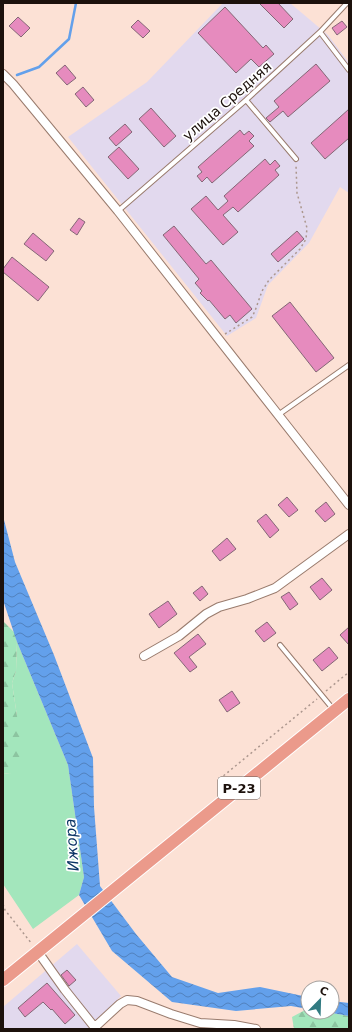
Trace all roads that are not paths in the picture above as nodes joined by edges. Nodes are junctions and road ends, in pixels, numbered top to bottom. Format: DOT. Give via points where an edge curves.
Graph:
graph roads {
  1 [pos="347,3"];
  2 [pos="320,32"];
  3 [pos="349,70"];
  4 [pos="3,74"];
  5 [pos="246,100"];
  6 [pos="296,159"];
  7 [pos="118,211"];
  8 [pos="349,365"];
  9 [pos="278,415"];
  10 [pos="349,505"];
  11 [pos="349,534"];
  12 [pos="280,645"];
  13 [pos="144,656"];
  14 [pos="349,699"];
  15 [pos="334,711"];
  16 [pos="38,952"];
  17 [pos="3,980"];
  18 [pos="96,1028"];
  19 [pos="256,1029"];
  1 -- 2 [label="lane, улица Средняя"];
  2 -- 3 [label="lane"];
  2 -- 5 [label="lane, улица Средняя"];
  4 -- 7 [label="street"];
  5 -- 6 [label="lane"];
  5 -- 7 [label="lane, улица Средняя"];
  7 -- 9 [label="street"];
  8 -- 9 [label="lane"];
  9 -- 10 [label="street"];
  11 -- 13 [label="street" via="275,588 219,607 179,636"];
  12 -- 15 [label="lane"];
  14 -- 15 [label="main road, Р-23"];
  15 -- 16 [label="main road, Р-23"];
  16 -- 17 [label="main road, Р-23"];
  16 -- 18 [label="street"];
  18 -- 19 [label="street" via="127,1000 137,1001 200,1023"];
}
